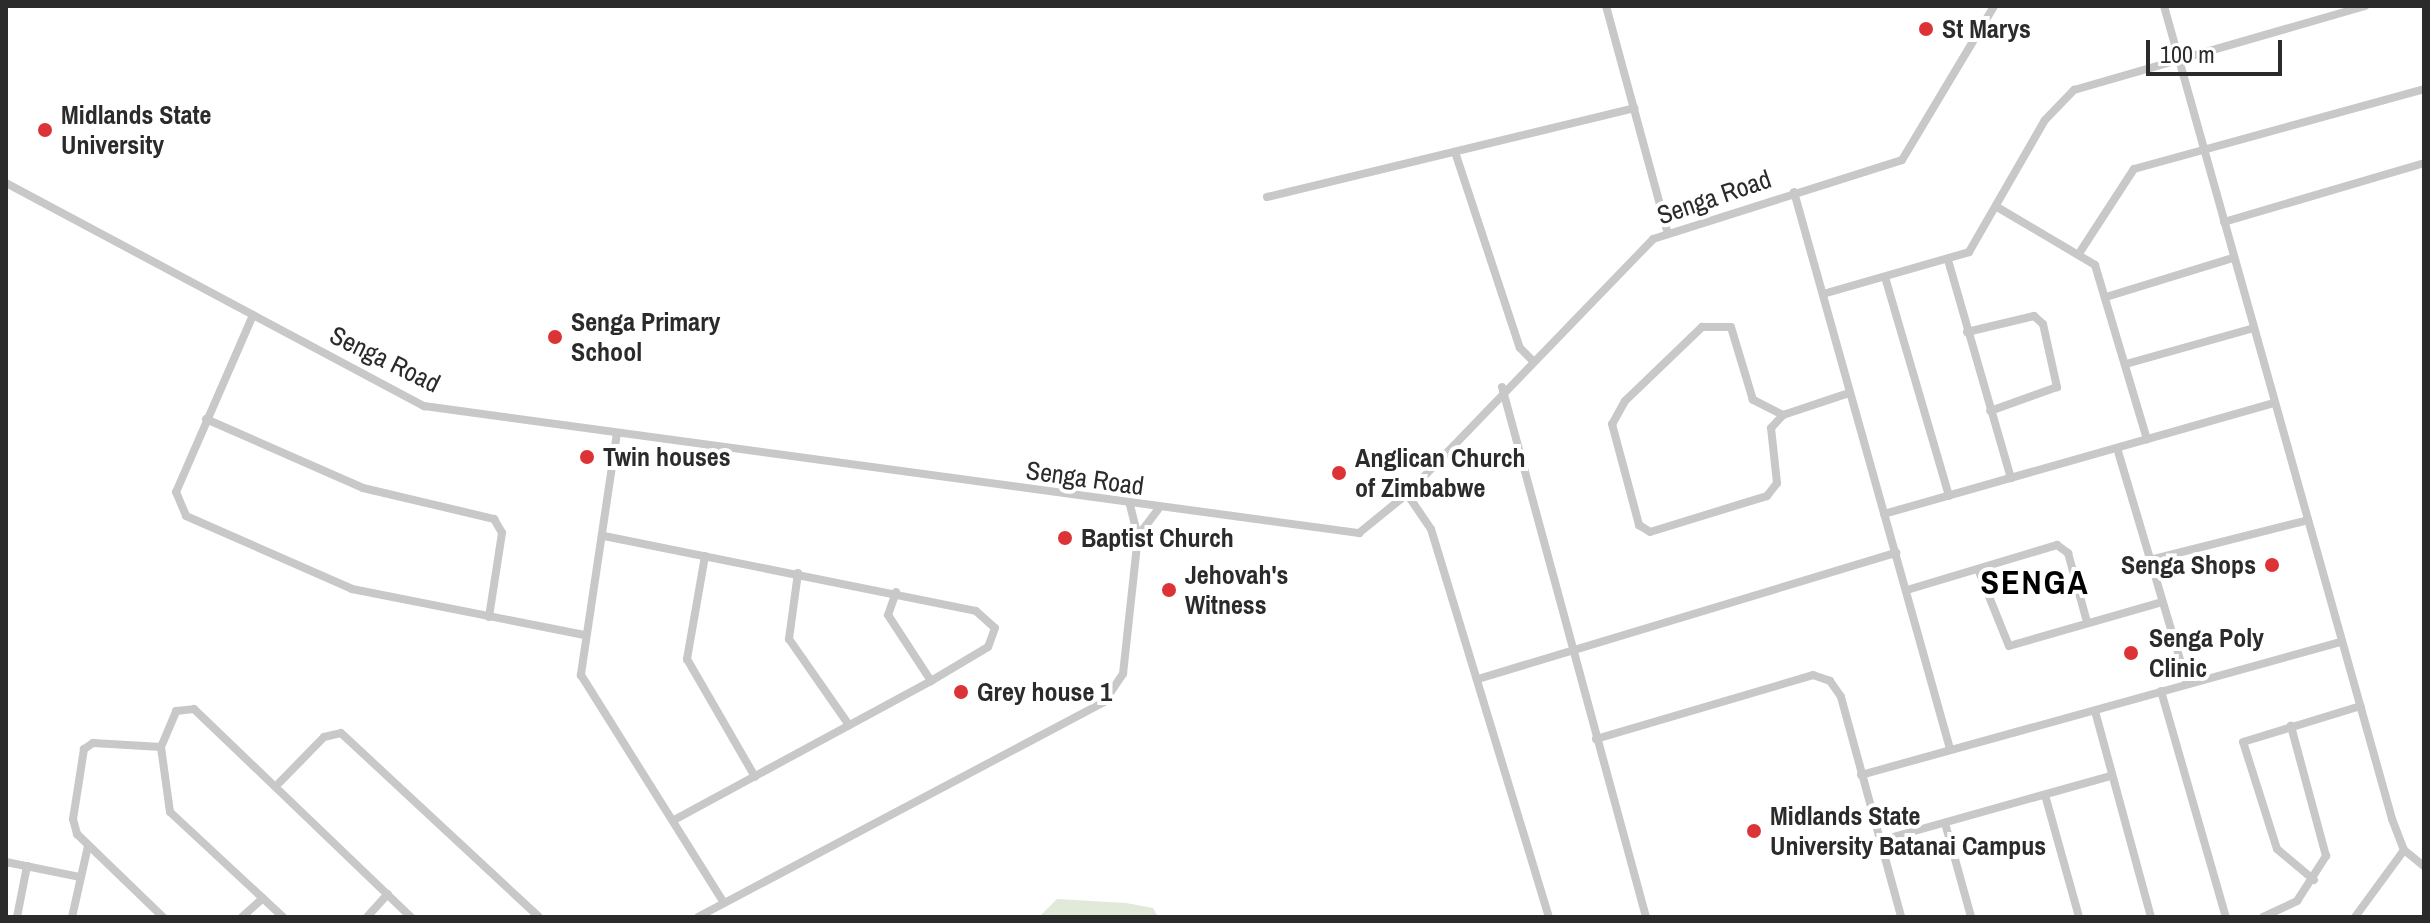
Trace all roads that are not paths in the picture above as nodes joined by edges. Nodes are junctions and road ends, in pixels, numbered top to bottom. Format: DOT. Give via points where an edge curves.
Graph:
graph roads {
  1 [pos="1606,6"];
  2 [pos="1994,6"];
  3 [pos="2164,6"];
  4 [pos="2365,6"];
  5 [pos="2178,57"];
  6 [pos="2424,89"];
  7 [pos="1634,108"];
  8 [pos="2203,150"];
  9 [pos="1456,155"];
  10 [pos="2424,163"];
  11 [pos="6,183"];
  12 [pos="1794,192"];
  13 [pos="1267,197"];
  14 [pos="1997,207"];
  15 [pos="2224,222"];
  16 [pos="1667,230"];
  17 [pos="2080,252"];
  18 [pos="2233,258"];
  19 [pos="1948,260"];
  20 [pos="1885,277"];
  21 [pos="1823,294"];
  22 [pos="2106,297"];
  23 [pos="253,315"];
  24 [pos="2254,328"];
  25 [pos="1967,332"];
  26 [pos="1532,360"];
  27 [pos="2126,364"];
  28 [pos="1502,387"];
  29 [pos="1849,393"];
  30 [pos="2274,403"];
  31 [pos="1990,411"];
  32 [pos="1783,415"];
  33 [pos="206,419"];
  34 [pos="617,433"];
  35 [pos="2147,439"];
  36 [pos="2117,448"];
  37 [pos="2011,478"];
  38 [pos="1407,494"];
  39 [pos="1949,496"];
  40 [pos="1130,505"];
  41 [pos="1158,509"];
  42 [pos="1884,514"];
  43 [pos="2308,520"];
  44 [pos="604,536"];
  45 [pos="1138,536"];
  46 [pos="1896,553"];
  47 [pos="705,556"];
  48 [pos="2150,560"];
  49 [pos="1978,569"];
  50 [pos="798,573"];
  51 [pos="1907,590"];
  52 [pos="896,592"];
  53 [pos="2162,602"];
  54 [pos="489,617"];
  55 [pos="2087,622"];
  56 [pos="585,635"];
  57 [pos="2342,642"];
  58 [pos="1571,652"];
  59 [pos="1478,679"];
  60 [pos="931,681"];
  61 [pos="2187,683"];
  62 [pos="2161,691"];
  63 [pos="2361,706"];
  64 [pos="2095,711"];
  65 [pos="849,725"];
  66 [pos="2291,726"];
  67 [pos="1596,739"];
  68 [pos="161,747"];
  69 [pos="1950,749"];
  70 [pos="1861,775"];
  71 [pos="2111,776"];
  72 [pos="755,777"];
  73 [pos="279,783"];
  74 [pos="2045,795"];
  75 [pos="676,819"];
  76 [pos="1945,823"];
  77 [pos="1879,841"];
  78 [pos="88,846"];
  79 [pos="2404,850"];
  80 [pos="6,862"];
  81 [pos="27,866"];
  82 [pos="2424,866"];
  83 [pos="80,877"];
  84 [pos="2314,880"];
  85 [pos="388,894"];
  86 [pos="263,898"];
  87 [pos="724,903"];
  88 [pos="2076,916"];
  89 [pos="17,917"];
  90 [pos="72,917"];
  91 [pos="163,917"];
  92 [pos="242,917"];
  93 [pos="283,917"];
  94 [pos="367,917"];
  95 [pos="411,917"];
  96 [pos="539,917"];
  97 [pos="698,917"];
  98 [pos="1549,917"];
  99 [pos="1646,917"];
  100 [pos="1901,917"];
  101 [pos="1971,917"];
  102 [pos="2151,917"];
  103 [pos="2226,917"];
  104 [pos="2263,917"];
  105 [pos="2355,917"];
  1 -- 7 [label="street"];
  2 -- 12 [label="street, Senga Road" via="1902,160"];
  3 -- 5 [label="street"];
  4 -- 5 [label="street"];
  5 -- 8 [label="street"];
  5 -- 14 [label="street" via="2058,101"];
  6 -- 8 [label="street"];
  7 -- 9 [label="street"];
  7 -- 16 [label="street"];
  8 -- 15 [label="street"];
  8 -- 17 [label="street" via="2130,172"];
  9 -- 13 [label="street"];
  9 -- 26 [label="street" via="1520,348"];
  10 -- 15 [label="street"];
  11 -- 23 [label="street, Senga Road"];
  12 -- 16 [label="street, Senga Road"];
  12 -- 21 [label="street"];
  14 -- 17 [label="street"];
  14 -- 19 [label="street" via="1969,252"];
  15 -- 18 [label="street"];
  16 -- 26 [label="street, Senga Road"];
  17 -- 22 [label="street" via="2095,265"];
  18 -- 22 [label="street"];
  18 -- 24 [label="street"];
  19 -- 20 [label="street"];
  19 -- 25 [label="street"];
  20 -- 21 [label="street"];
  20 -- 39 [label="street"];
  21 -- 29 [label="street"];
  22 -- 27 [label="street"];
  23 -- 33 [label="street"];
  23 -- 34 [label="street, Senga Road" via="424,406"];
  24 -- 27 [label="street"];
  24 -- 30 [label="street"];
  25 -- 31 [label="street"];
  25 -- 31 [label="street" via="2034,316 2043,324 2057,387"];
  26 -- 28 [label="street, Senga Road"];
  27 -- 35 [label="street"];
  28 -- 38 [label="street, Senga Road"];
  28 -- 58 [label="street"];
  29 -- 32 [label="street"];
  29 -- 42 [label="street"];
  30 -- 35 [label="street"];
  30 -- 43 [label="street"];
  31 -- 37 [label="street"];
  32 -- 32 [label="street" via="1767,438 1773,492 1657,531 1639,525 1612,424 1625,401 1702,327 1731,327 1753,400"];
  33 -- 54 [label="street" via="363,488 494,519 502,533"];
  33 -- 54 [label="street" via="176,492 186,516 352,589"];
  34 -- 40 [label="street, Senga Road"];
  34 -- 44 [label="street"];
  35 -- 36 [label="street"];
  36 -- 37 [label="street"];
  36 -- 48 [label="street"];
  37 -- 39 [label="street"];
  38 -- 41 [label="street, Senga Road" via="1359,533"];
  38 -- 59 [label="street" via="1431,529"];
  39 -- 42 [label="street"];
  40 -- 41 [label="street, Senga Road"];
  40 -- 45 [label="street"];
  41 -- 45 [label="street"];
  42 -- 46 [label="street"];
  43 -- 48 [label="street"];
  43 -- 57 [label="street"];
  44 -- 47 [label="street"];
  44 -- 56 [label="street"];
  45 -- 87 [label="street" via="1123,674 1104,702"];
  46 -- 51 [label="street"];
  46 -- 58 [label="street"];
  47 -- 50 [label="street"];
  47 -- 72 [label="street" via="687,659"];
  48 -- 53 [label="street"];
  49 -- 51 [label="street"];
  49 -- 55 [label="street" via="2005,644"];
  49 -- 55 [label="street" via="2062,547"];
  50 -- 52 [label="street"];
  50 -- 65 [label="street" via="789,639"];
  51 -- 69 [label="street"];
  52 -- 60 [label="street" via="888,615"];
  52 -- 60 [label="street" via="976,611 995,628 988,647"];
  53 -- 55 [label="street"];
  53 -- 61 [label="street"];
  54 -- 56 [label="street"];
  56 -- 75 [label="street" via="583,681"];
  57 -- 61 [label="street"];
  57 -- 63 [label="street"];
  58 -- 59 [label="street"];
  58 -- 67 [label="street"];
  59 -- 98 [label="street"];
  60 -- 65 [label="street"];
  61 -- 62 [label="street"];
  62 -- 64 [label="street"];
  62 -- 103 [label="street"];
  63 -- 66 [label="street"];
  63 -- 79 [label="street"];
  64 -- 69 [label="street"];
  64 -- 71 [label="street"];
  65 -- 72 [label="street"];
  66 -- 84 [label="street" via="2327,852"];
  66 -- 84 [label="street" via="2243,746 2277,849"];
  67 -- 70 [label="street" via="1821,676 1841,697"];
  67 -- 99 [label="street"];
  68 -- 73 [label="street" via="176,711 187,706"];
  68 -- 78 [label="street" via="93,743 84,749 73,819"];
  68 -- 86 [label="street" via="170,812"];
  69 -- 70 [label="street"];
  70 -- 77 [label="street"];
  71 -- 74 [label="street"];
  71 -- 102 [label="street"];
  72 -- 75 [label="street"];
  73 -- 85 [label="street"];
  73 -- 96 [label="street" via="324,737 341,733"];
  74 -- 76 [label="street"];
  74 -- 88 [label="street"];
  75 -- 87 [label="street"];
  76 -- 77 [label="street"];
  76 -- 101 [label="street"];
  77 -- 100 [label="street"];
  78 -- 83 [label="street"];
  78 -- 91 [label="street"];
  79 -- 82 [label="street"];
  79 -- 105 [label="street"];
  80 -- 81 [label="street"];
  81 -- 83 [label="street"];
  81 -- 89 [label="street"];
  83 -- 90 [label="street"];
  84 -- 104 [label="street" via="2291,906"];
  85 -- 94 [label="street"];
  85 -- 95 [label="street"];
  86 -- 92 [label="street"];
  86 -- 93 [label="street"];
  87 -- 97 [label="street"];
}
